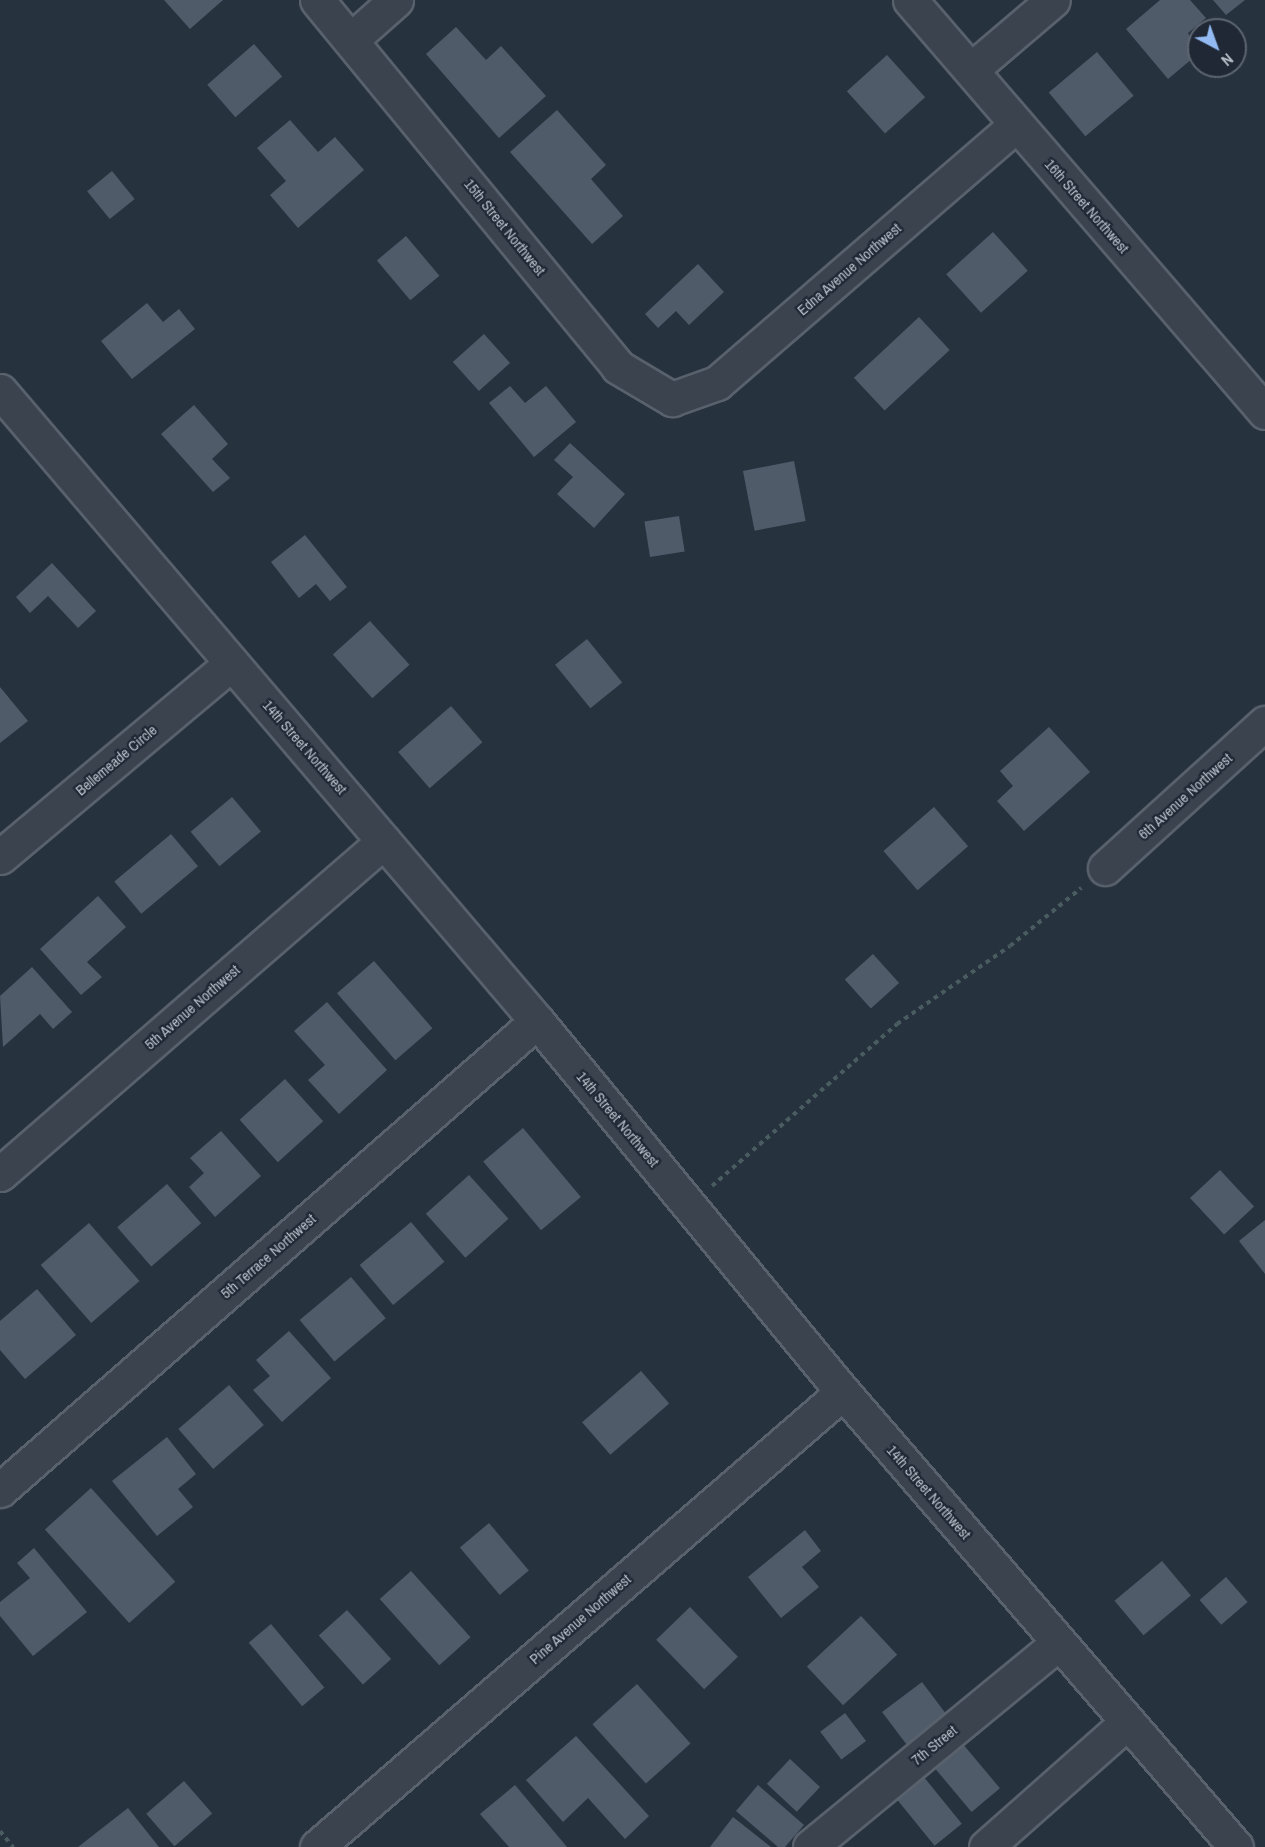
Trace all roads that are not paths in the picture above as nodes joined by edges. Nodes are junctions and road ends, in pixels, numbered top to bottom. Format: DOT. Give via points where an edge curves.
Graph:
graph roads {
  1 [pos="317,0"];
  2 [pos="396,0"];
  3 [pos="910,0"];
  4 [pos="1053,0"];
  5 [pos="352,39"];
  6 [pos="972,69"];
  7 [pos="1017,124"];
  8 [pos="0,391"];
  9 [pos="672,399"];
  10 [pos="1263,406"];
  11 [pos="232,663"];
  12 [pos="1265,723"];
  13 [pos="384,841"];
  14 [pos="0,857"];
  15 [pos="1105,868"];
  16 [pos="537,1021"];
  17 [pos="0,1174"];
  18 [pos="843,1392"];
  19 [pos="0,1490"];
  20 [pos="1058,1643"];
  21 [pos="1126,1723"];
  22 [pos="317,1847"];
  23 [pos="810,1847"];
  24 [pos="986,1847"];
  25 [pos="1236,1847"];
  1 -- 5 [label="street, 15th Street Northwest"];
  2 -- 5 [label="street"];
  3 -- 6 [label="street, 16th Street Northwest"];
  4 -- 6 [label="street"];
  5 -- 9 [label="street, 15th Street Northwest" via="618,368"];
  6 -- 7 [label="street, 16th Street Northwest"];
  7 -- 9 [label="street, Edna Avenue Northwest" via="717,383"];
  7 -- 10 [label="street, 16th Street Northwest"];
  8 -- 11 [label="street, 14th Street Northwest"];
  11 -- 13 [label="street, 14th Street Northwest"];
  11 -- 14 [label="street, Bellemeade Circle"];
  12 -- 15 [label="street, 6th Avenue Northwest"];
  13 -- 16 [label="street, 14th Street Northwest"];
  13 -- 17 [label="street, 5th Avenue Northwest"];
  16 -- 18 [label="street, 14th Street Northwest"];
  16 -- 19 [label="street, 5th Terrace Northwest"];
  18 -- 20 [label="street, 14th Street Northwest"];
  18 -- 22 [label="street, Pine Avenue Northwest"];
  20 -- 21 [label="street, 14th Street Northwest"];
  20 -- 23 [label="street, 7th Street"];
  21 -- 24 [label="street"];
  21 -- 25 [label="street, 14th Street Northwest"];
}
